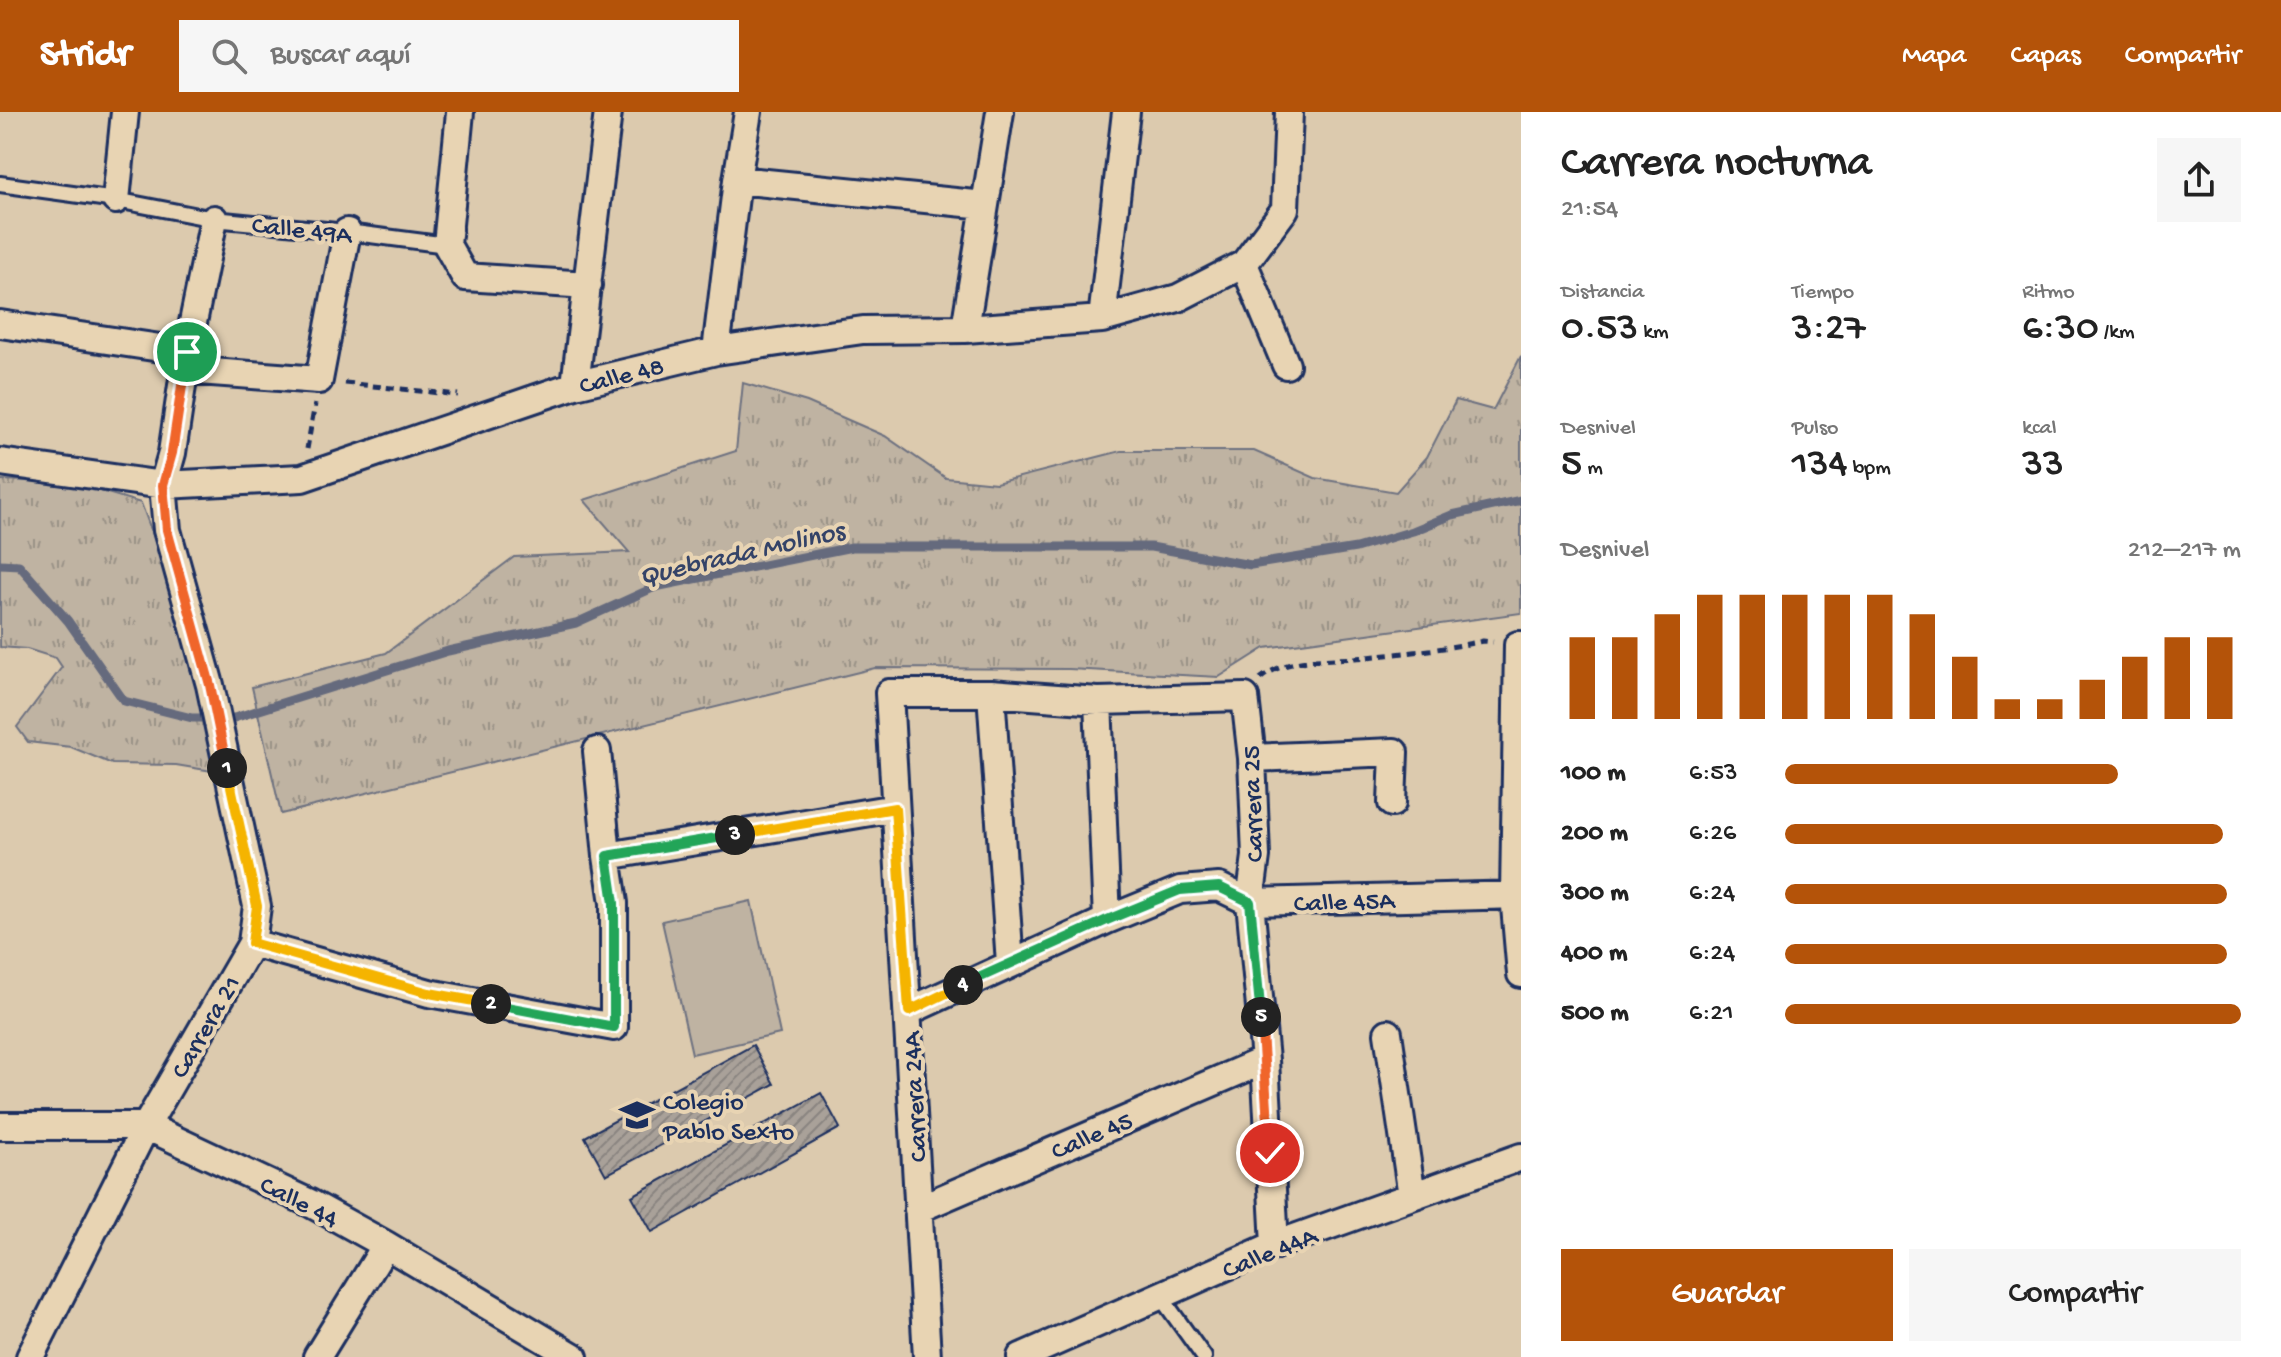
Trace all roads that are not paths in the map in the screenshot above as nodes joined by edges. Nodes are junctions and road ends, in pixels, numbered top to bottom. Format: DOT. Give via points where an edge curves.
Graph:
graph roads {
  1 [pos="125,112"];
  2 [pos="460,112"];
  3 [pos="608,112"];
  4 [pos="748,112"];
  5 [pos="1000,112"];
  6 [pos="1126,112"];
  7 [pos="1289,112"];
  8 [pos="737,180"];
  9 [pos="0,184"];
  10 [pos="116,200"];
  11 [pos="985,205"];
  12 [pos="214,219"];
  13 [pos="347,232"];
  14 [pos="447,245"];
  15 [pos="1244,264"];
  16 [pos="588,285"];
  17 [pos="1102,319"];
  18 [pos="0,324"];
  19 [pos="965,329"];
  20 [pos="716,351"];
  21 [pos="186,361"];
  22 [pos="1286,365"];
  23 [pos="575,385"];
  24 [pos="0,462"];
  25 [pos="163,485"];
  26 [pos="1519,645"];
  27 [pos="991,693"];
  28 [pos="1098,701"];
  29 [pos="597,751"];
  30 [pos="1252,758"];
  31 [pos="1392,803"];
  32 [pos="895,808"];
  33 [pos="607,856"];
  34 [pos="1518,895"];
  35 [pos="1250,902"];
  36 [pos="1107,920"];
  37 [pos="252,943"];
  38 [pos="1010,964"];
  39 [pos="1521,974"];
  40 [pos="909,1011"];
  41 [pos="1388,1033"];
  42 [pos="1265,1060"];
  43 [pos="0,1126"];
  44 [pos="146,1126"];
  45 [pos="1521,1157"];
  46 [pos="1412,1196"];
  47 [pos="918,1209"];
  48 [pos="386,1245"];
  49 [pos="1275,1245"];
  50 [pos="1161,1297"];
  51 [pos="565,1355"];
  52 [pos="30,1357"];
  53 [pos="317,1357"];
  54 [pos="927,1357"];
  55 [pos="1021,1357"];
  56 [pos="1204,1357"];
  1 -- 10 [label="street"];
  2 -- 14 [label="street"];
  3 -- 16 [label="street"];
  4 -- 8 [label="street"];
  5 -- 11 [label="street"];
  6 -- 17 [label="street"];
  7 -- 15 [label="street" via="1285,209"];
  8 -- 11 [label="street"];
  8 -- 20 [label="street"];
  9 -- 10 [label="lane, Calle 49A"];
  10 -- 12 [label="lane, Calle 49A"];
  11 -- 19 [label="street"];
  12 -- 13 [label="lane, Calle 49A"];
  12 -- 21 [label="street, Carrera 21"];
  13 -- 14 [label="lane, Calle 49A"];
  13 -- 21 [label="street" via="319,380"];
  14 -- 16 [label="street" via="465,277"];
  15 -- 17 [label="street, Calle 48" via="1178,298"];
  15 -- 22 [label="street"];
  16 -- 23 [label="street"];
  17 -- 19 [label="street, Calle 48"];
  18 -- 21 [label="street"];
  19 -- 20 [label="street, Calle 48" via="863,330"];
  20 -- 23 [label="street, Calle 48"];
  21 -- 25 [label="street, Carrera 21"];
  23 -- 25 [label="street, Calle 48" via="302,478"];
  24 -- 25 [label="street, Calle 48"];
  25 -- 37 [label="street, Carrera 21" via="167,530 210,685 257,906"];
  26 -- 34 [label="street"];
  27 -- 28 [label="street"];
  27 -- 32 [label="street, Carrera 24A" via="889,693"];
  27 -- 38 [label="street"];
  28 -- 30 [label="street, Carrera 25" via="1245,697"];
  28 -- 36 [label="street"];
  29 -- 33 [label="street"];
  30 -- 31 [label="street" via="1394,752"];
  30 -- 35 [label="street, Carrera 25" via="1256,856"];
  32 -- 33 [label="street"];
  32 -- 40 [label="street, Carrera 24A"];
  33 -- 37 [label="street" via="614,903 614,1027 429,993"];
  34 -- 35 [label="street, Calle 45A"];
  34 -- 39 [label="street"];
  35 -- 36 [label="street, Calle 45A" via="1219,887 1180,890"];
  35 -- 42 [label="street, Carrera 25"];
  36 -- 38 [label="street, Calle 45A"];
  37 -- 44 [label="street, Carrera 21"];
  38 -- 40 [label="street, Calle 45A"];
  40 -- 47 [label="street, Carrera 24A"];
  41 -- 46 [label="street"];
  42 -- 47 [label="street, Calle 45"];
  42 -- 49 [label="street, Carrera 25"];
  43 -- 44 [label="street, Calle 44"];
  44 -- 48 [label="street, Calle 44"];
  44 -- 52 [label="street, Carrera 21"];
  45 -- 46 [label="street, Calle 44A"];
  46 -- 49 [label="street, Calle 44A"];
  47 -- 54 [label="street, Carrera 24A"];
  48 -- 51 [label="street, Calle 44"];
  48 -- 53 [label="street"];
  49 -- 50 [label="street, Calle 44A"];
  50 -- 55 [label="street, Calle 44A"];
  50 -- 56 [label="lane"];
}
